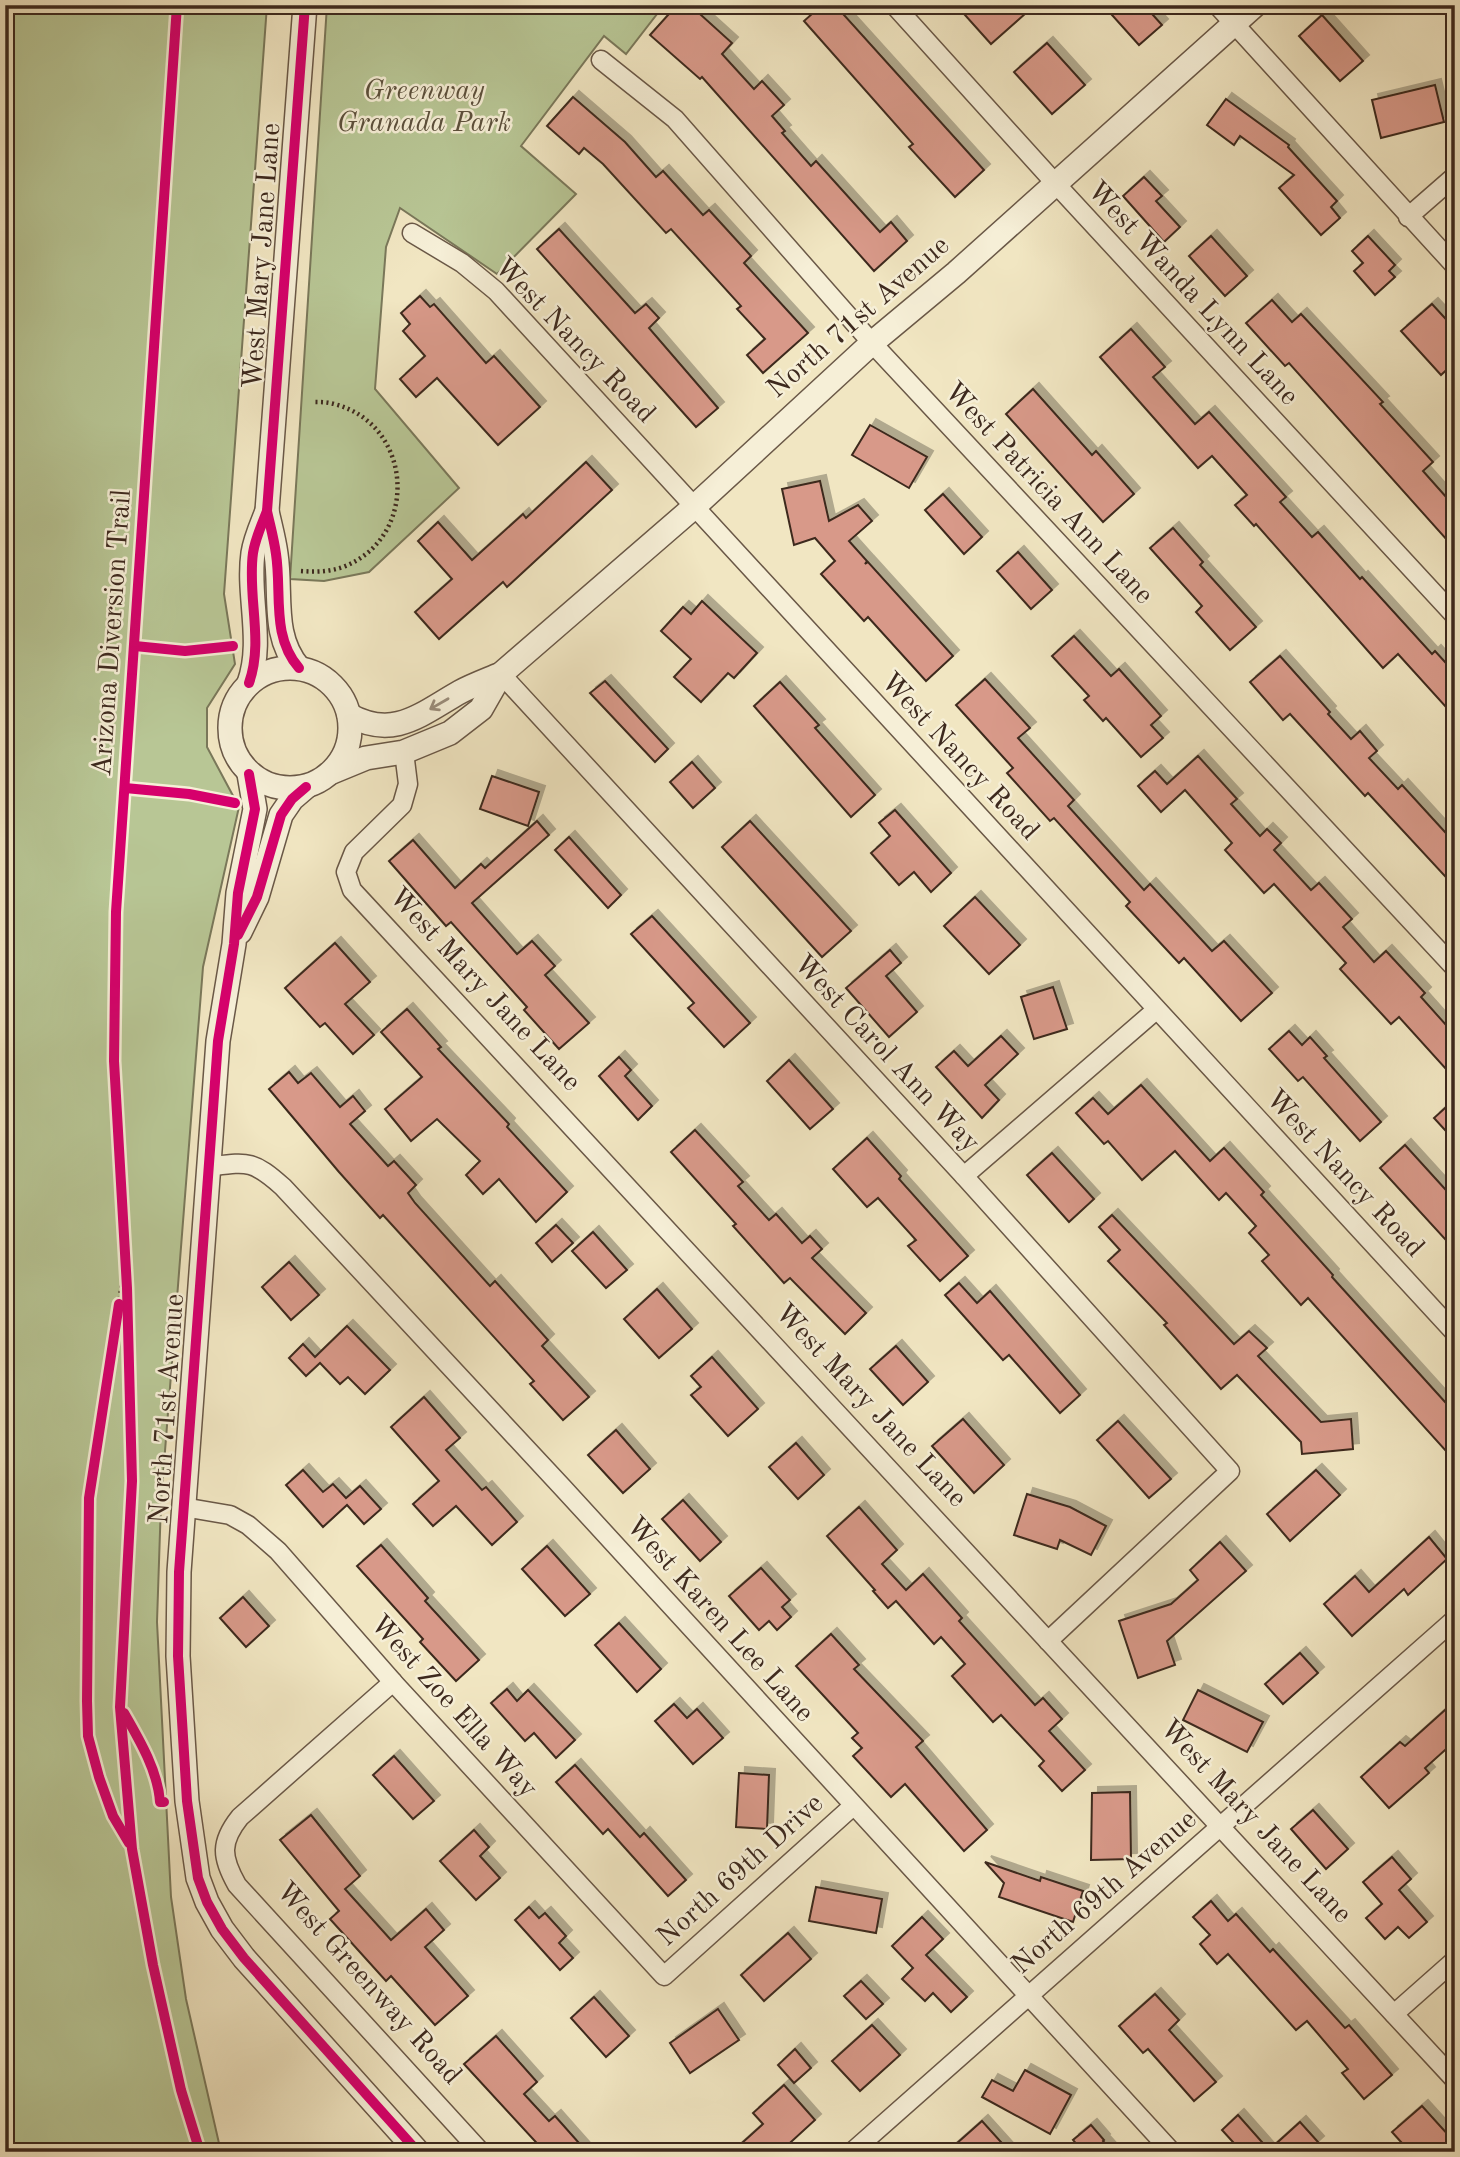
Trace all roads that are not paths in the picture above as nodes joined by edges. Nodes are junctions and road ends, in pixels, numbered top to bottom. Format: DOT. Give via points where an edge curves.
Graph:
graph roads {
  1 [pos="305,5"];
  2 [pos="894,5"];
  3 [pos="1217,5"];
  4 [pos="1255,5"];
  5 [pos="1233,24"];
  6 [pos="601,60"];
  7 [pos="1455,176"];
  8 [pos="1055,183"];
  9 [pos="1408,216"];
  10 [pos="412,233"];
  11 [pos="1455,266"];
  12 [pos="872,343"];
  13 [pos="694,508"];
  14 [pos="267,511"];
  15 [pos="1455,615"];
  16 [pos="299,668"];
  17 [pos="501,674"];
  18 [pos="248,683"];
  19 [pos="349,715"];
  20 [pos="404,752"];
  21 [pos="332,772"];
  22 [pos="249,774"];
  23 [pos="306,786"];
  24 [pos="233,944"];
  25 [pos="1455,968"];
  26 [pos="1156,1010"];
  27 [pos="207,1167"];
  28 [pos="964,1176"];
  29 [pos="1455,1333"];
  30 [pos="184,1507"];
  31 [pos="1455,1619"];
  32 [pos="1048,1641"];
  33 [pos="393,1682"];
  34 [pos="853,1805"];
  35 [pos="1219,1828"];
  36 [pos="1455,1960"];
  37 [pos="664,1976"];
  38 [pos="1027,1995"];
  39 [pos="1394,2014"];
  40 [pos="1455,2080"];
  41 [pos="418,2152"];
  42 [pos="481,2152"];
  43 [pos="852,2152"];
  44 [pos="1172,2152"];
  1 -- 14 [label="street, West Mary Jane Lane"];
  2 -- 8 [label="street, West Wanda Lynn Lane"];
  3 -- 5 [label="street"];
  4 -- 5 [label="street, North 71st Avenue"];
  5 -- 8 [label="street, North 71st Avenue"];
  5 -- 9 [label="street"];
  6 -- 12 [label="street, West Patricia Ann Lane" via="675,118"];
  7 -- 9 [label="street"];
  8 -- 12 [label="street, North 71st Avenue"];
  8 -- 15 [label="street, West Wanda Lynn Lane"];
  9 -- 11 [label="street"];
  10 -- 13 [label="street, West Nancy Road" via="496,291"];
  12 -- 13 [label="street, North 71st Avenue"];
  12 -- 25 [label="street, West Patricia Ann Lane"];
  13 -- 17 [label="street, North 71st Avenue"];
  13 -- 26 [label="street, West Nancy Road"];
  14 -- 16 [label="street, West Mary Jane Lane" via="276,555 282,638 288,656"];
  14 -- 18 [label="street, West Mary Jane Lane" via="253,551 256,656"];
  16 -- 18 [label="street" via="263,673"];
  16 -- 19 [label="street" via="331,684"];
  17 -- 19 [label="street, North 71st Avenue, one-way" via="395,724 365,724"];
  17 -- 20 [label="street, North 71st Avenue" via="481,709 450,733"];
  17 -- 28 [label="street, West Carol Ann Way"];
  18 -- 22 [label="street, North 71st Avenue" via="236,699 230,739"];
  19 -- 21 [label="street" via="348,746"];
  20 -- 21 [label="street, North 71st Avenue" via="366,758"];
  20 -- 32 [label="street, West Mary Jane Lane" via="408,783 402,805 354,852 346,872 352,890"];
  21 -- 23 [label="street, North 71st Avenue"];
  22 -- 23 [label="street, North 71st Avenue" via="276,787"];
  22 -- 24 [label="street, North 71st Avenue" via="255,809"];
  23 -- 24 [label="street, North 71st Avenue" via="281,816 257,897"];
  24 -- 27 [label="street, North 71st Avenue" via="218,1041"];
  26 -- 28 [label="street"];
  26 -- 29 [label="street, West Nancy Road"];
  27 -- 30 [label="street, North 71st Avenue"];
  27 -- 34 [label="street, West Karen Lee Lane" via="240,1163 262,1168 283,1187"];
  28 -- 32 [label="street, West Carol Ann Way" via="1230,1471"];
  30 -- 33 [label="street, West Zoe Ella Way" via="230,1515 248,1525 278,1551"];
  30 -- 41 [label="street, North 71st Avenue" via="178,1656 187,1801 198,1878 222,1929 244,1958"];
  31 -- 35 [label="street, North 69th Avenue"];
  32 -- 35 [label="street, West Mary Jane Lane"];
  33 -- 37 [label="street, West Zoe Ella Way"];
  33 -- 42 [label="street, West Greenway Road" via="240,1816 224,1849 237,1885"];
  34 -- 37 [label="street, North 69th Drive"];
  34 -- 38 [label="street, West Karen Lee Lane"];
  35 -- 38 [label="street, North 69th Avenue"];
  35 -- 39 [label="street, West Mary Jane Lane"];
  36 -- 39 [label="street"];
  38 -- 43 [label="street, North 69th Avenue"];
  38 -- 44 [label="street, West Karen Lee Lane"];
  39 -- 40 [label="street, West Mary Jane Lane"];
}
